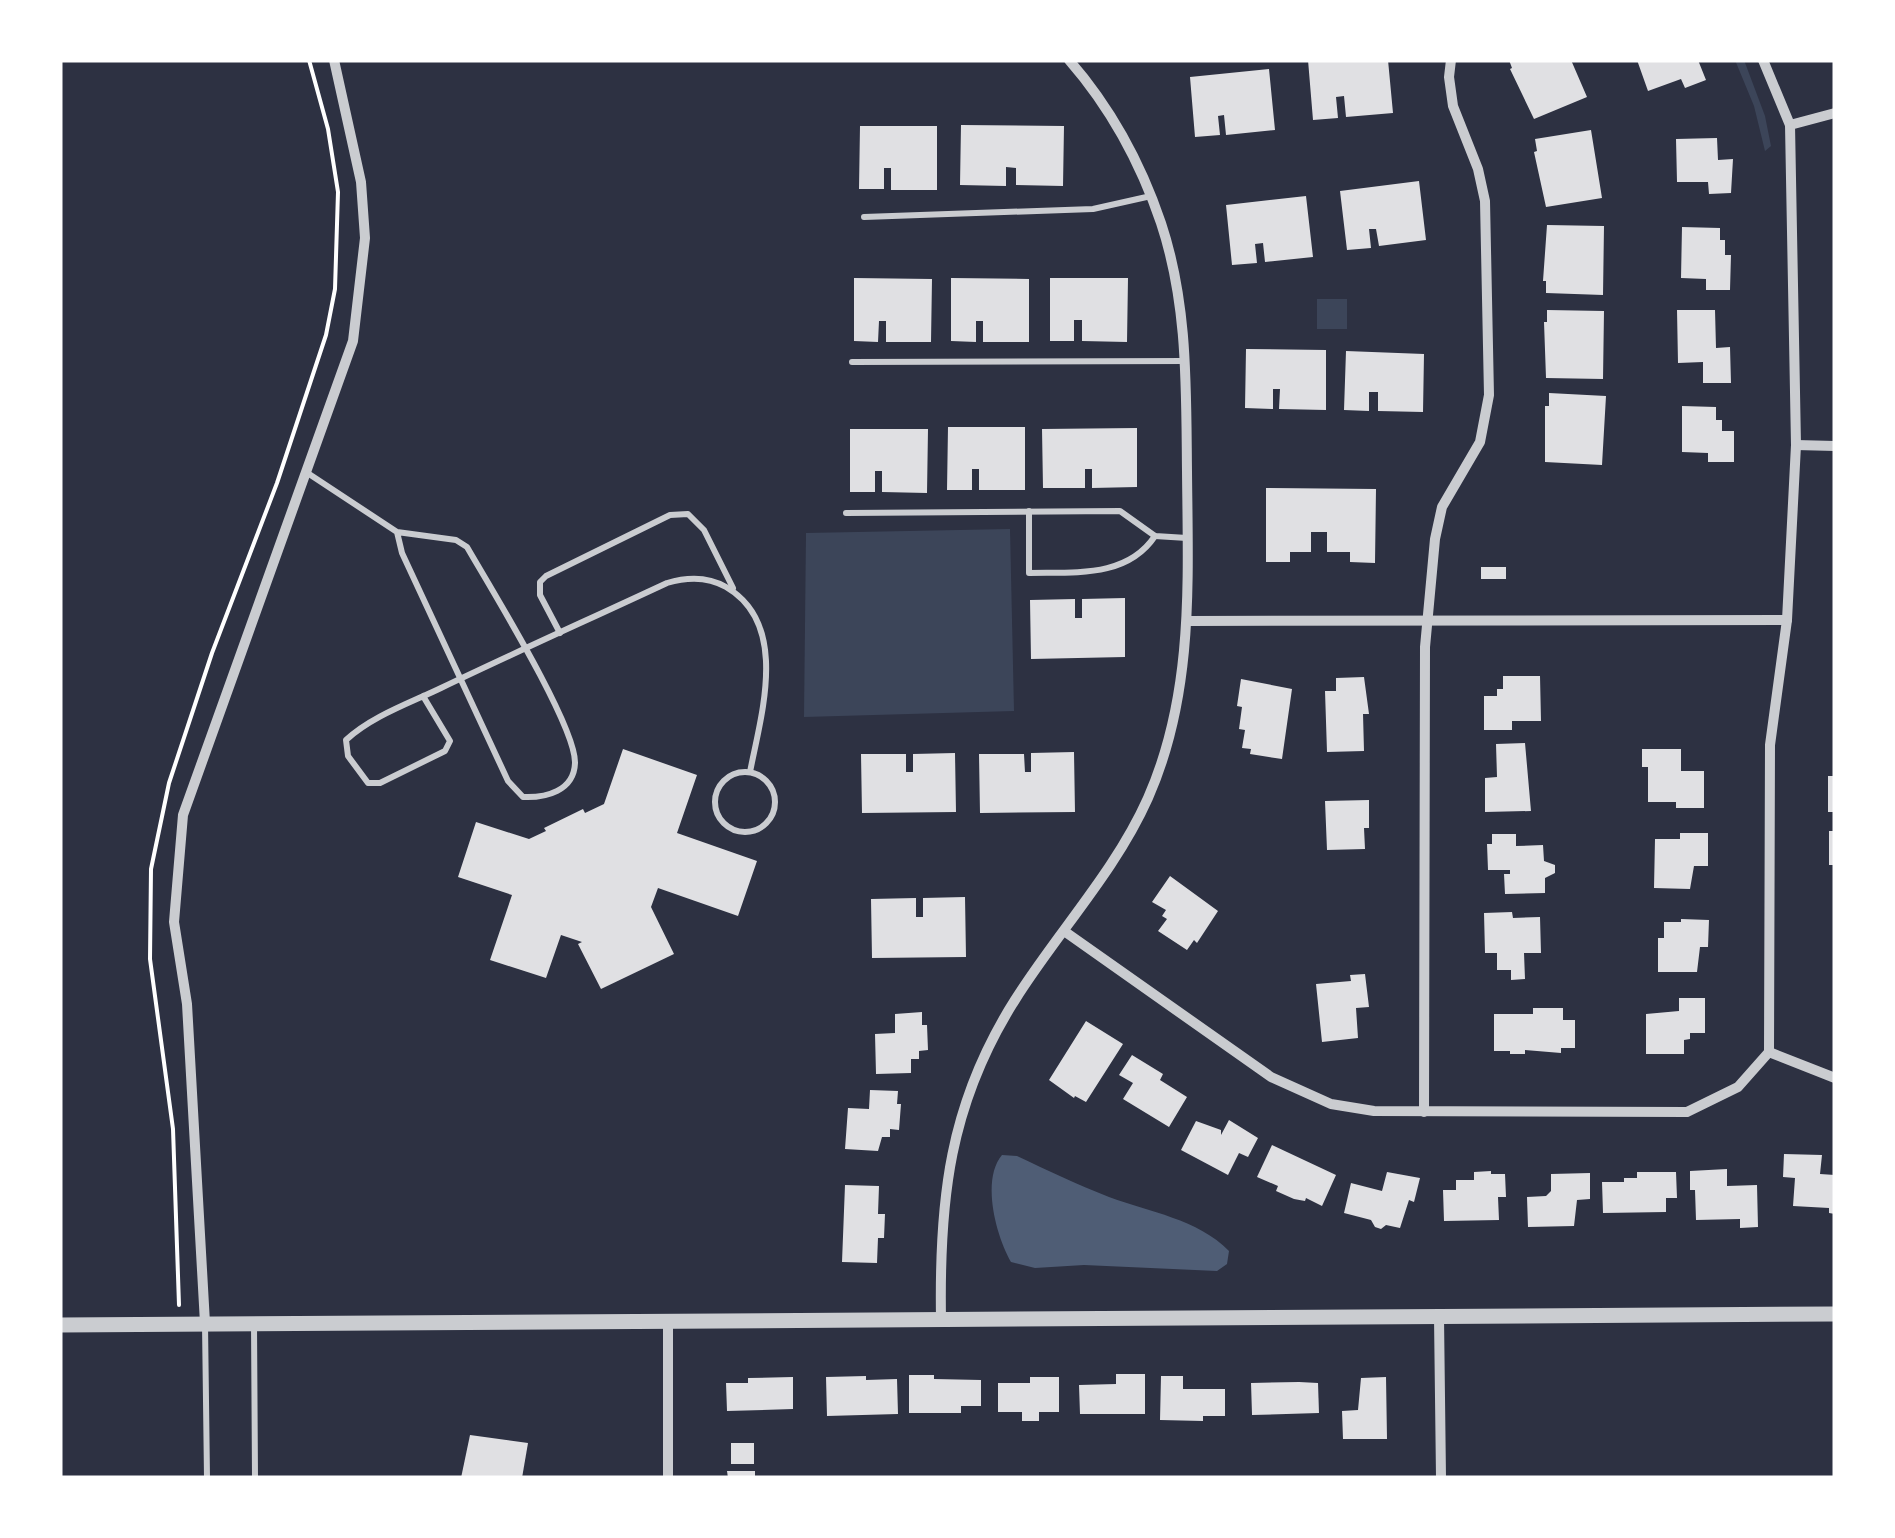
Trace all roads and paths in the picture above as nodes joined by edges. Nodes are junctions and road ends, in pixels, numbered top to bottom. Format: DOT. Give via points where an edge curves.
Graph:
graph roads {
  1 [pos="334,60"];
  2 [pos="1069,60"];
  3 [pos="1451,60"];
  4 [pos="1764,60"];
  5 [pos="1835,112"];
  6 [pos="1790,125"];
  7 [pos="1151,196"];
  8 [pos="864,217"];
  9 [pos="1186,360"];
  10 [pos="852,362"];
  11 [pos="1796,445"];
  12 [pos="1835,446"];
  13 [pos="306,472"];
  14 [pos="1030,511"];
  15 [pos="846,513"];
  16 [pos="397,532"];
  17 [pos="1155,536"];
  18 [pos="1188,538"];
  19 [pos="734,592"];
  20 [pos="1188,620"];
  21 [pos="1428,620"];
  22 [pos="1787,620"];
  23 [pos="560,633"];
  24 [pos="524,650"];
  25 [pos="460,678"];
  26 [pos="423,696"];
  27 [pos="750,772"];
  28 [pos="1064,932"];
  29 [pos="1769,1052"];
  30 [pos="1835,1078"];
  31 [pos="1424,1112"];
  32 [pos="1835,1314"];
  33 [pos="1440,1317"];
  34 [pos="940,1319"];
  35 [pos="668,1322"];
  36 [pos="205,1323"];
  37 [pos="254,1323"];
  38 [pos="60,1325"];
  39 [pos="207,1478"];
  40 [pos="255,1478"];
  41 [pos="668,1478"];
  42 [pos="1441,1478"];
  1 -- 13 [label="street" via="366,238 353,341"];
  2 -- 7 [label="street" via="1115,121"];
  3 -- 21 [label="street" via="1453,106 1485,201 1489,395 1480,442 1442,507"];
  4 -- 6 [label="street"];
  5 -- 6 [label="street"];
  6 -- 11 [label="street"];
  7 -- 8 [label="lane" via="1093,210"];
  7 -- 9 [label="street" via="1175,273"];
  9 -- 10 [label="lane"];
  9 -- 18 [label="street"];
  11 -- 12 [label="street"];
  11 -- 22 [label="street"];
  13 -- 16 [label="lane"];
  13 -- 36 [label="street" via="182,815 174,922 187,1004"];
  14 -- 15 [label="lane"];
  14 -- 17 [label="lane" via="1120,511"];
  14 -- 17 [label="lane" via="1030,573 1098,572 1146,550"];
  16 -- 24 [label="lane" via="467,547"];
  16 -- 25 [label="lane"];
  17 -- 18 [label="lane"];
  18 -- 20 [label="street"];
  19 -- 23 [label="lane" via="700,578 682,579"];
  19 -- 23 [label="lane" via="704,530 688,514 670,516 540,582"];
  19 -- 27 [label="lane" via="750,605 763,632 766,692"];
  20 -- 21 [label="street"];
  20 -- 28 [label="street" via="1182,681 1148,799"];
  21 -- 22 [label="street"];
  21 -- 31 [label="street"];
  22 -- 29 [label="street" via="1770,745"];
  23 -- 24 [label="lane"];
  24 -- 25 [label="lane"];
  24 -- 25 [label="lane" via="573,748 570,781 556,792 523,798 513,790"];
  25 -- 26 [label="lane"];
  26 -- 26 [label="lane" via="346,740 348,756 368,784 445,752 450,741"];
  27 -- 27 [label="lane" via="722,782 715,801 721,820 738,831 757,830 774,808 767,781"];
  28 -- 31 [label="street" via="1271,1077 1346,1106"];
  28 -- 34 [label="street" via="985,1052 964,1106 943,1201"];
  29 -- 30 [label="street"];
  29 -- 31 [label="street" via="1738,1087 1687,1112"];
  32 -- 33 [label="street"];
  33 -- 34 [label="street"];
  33 -- 42 [label="street"];
  34 -- 35 [label="street"];
  35 -- 37 [label="street"];
  35 -- 41 [label="street"];
  36 -- 37 [label="street"];
  36 -- 38 [label="street"];
  36 -- 39 [label="lane"];
  37 -- 40 [label="lane"];
}
